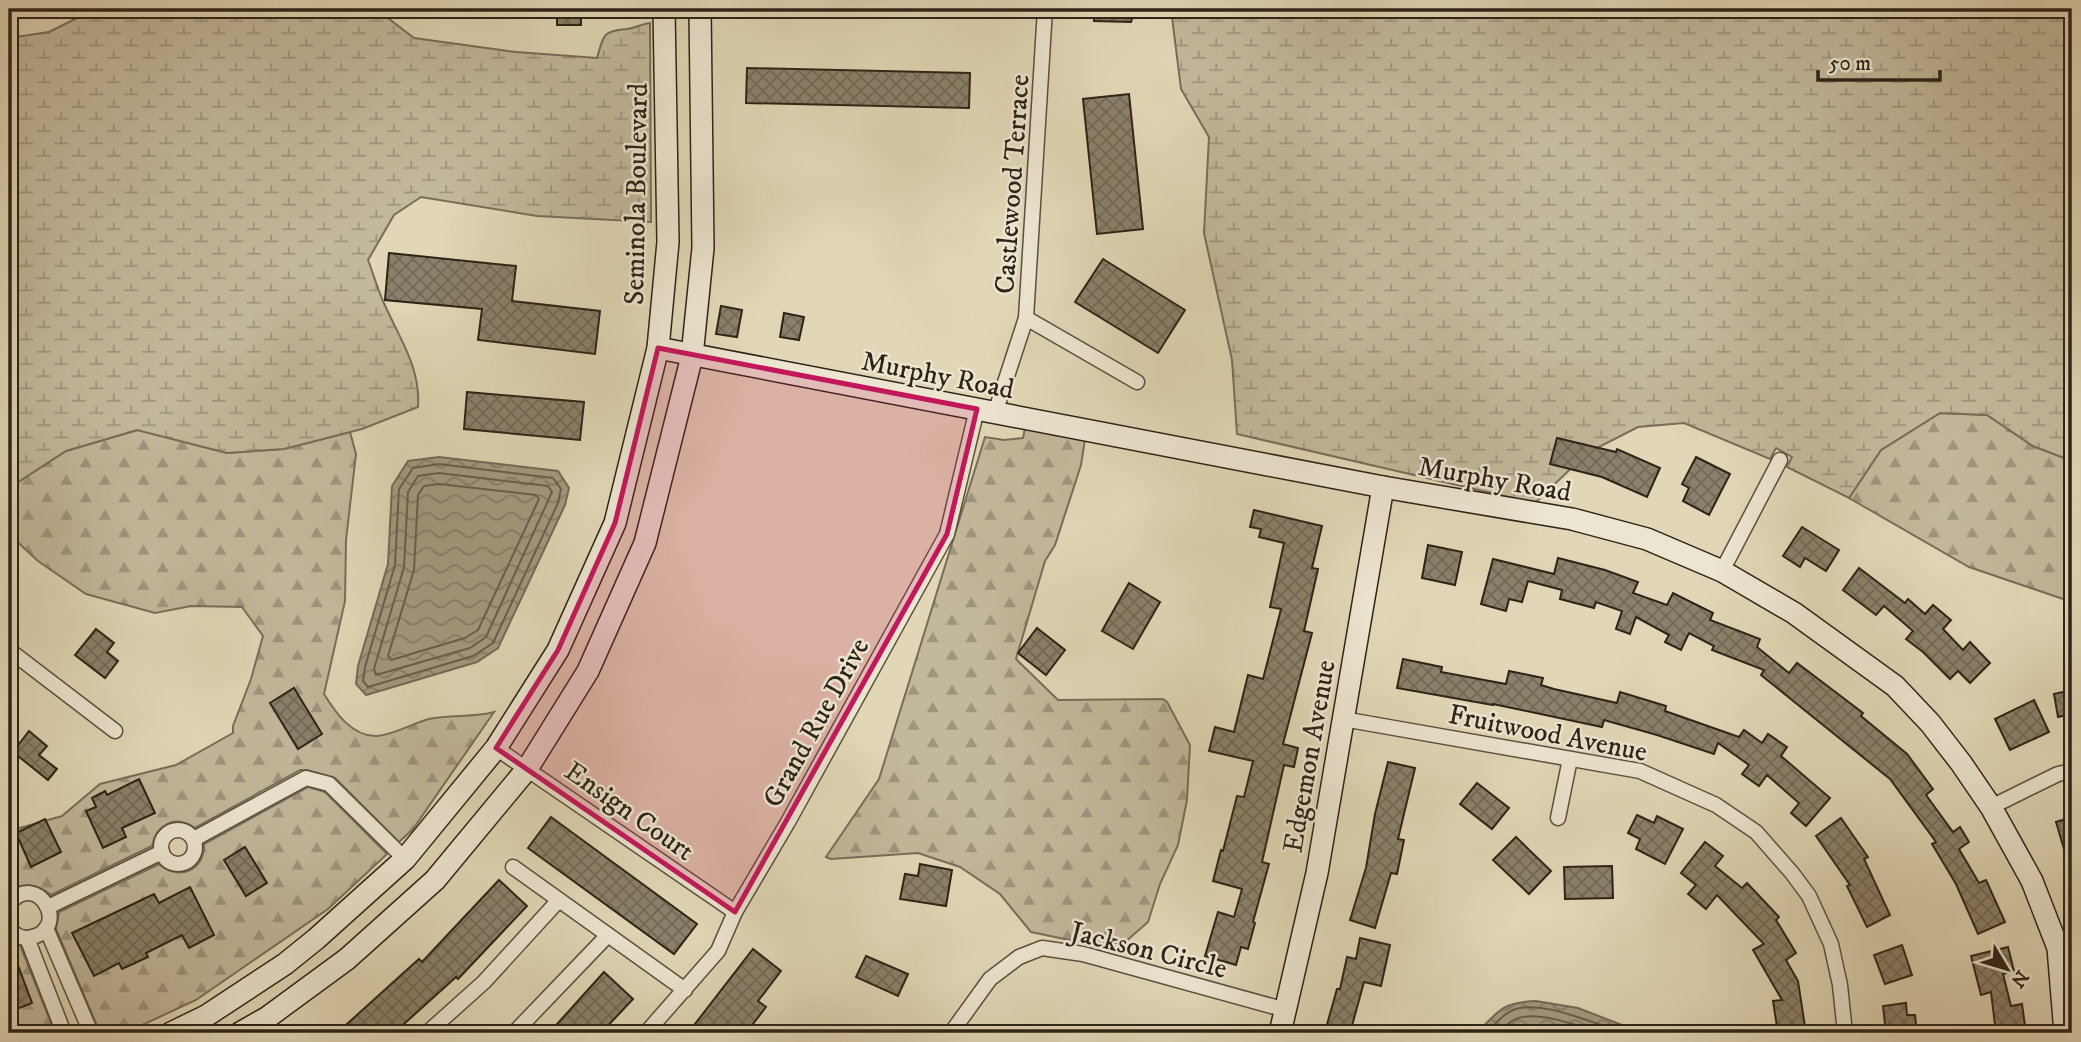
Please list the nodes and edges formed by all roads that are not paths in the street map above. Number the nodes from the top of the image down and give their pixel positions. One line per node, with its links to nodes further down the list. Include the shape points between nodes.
1 (664, 9): 5 (main road, Seminola Boulevard, via 668,242)
2 (700, 9): 6 (main road, via 702,248)
3 (1045, 9): 4 (street, Castlewood Terrace)
4 (1026, 318): 7 (street, Castlewood Terrace); 8 (street, Grand Rue Drive)
5 (658, 348): 6 (main road, Murphy Road); 15 (main road, Seminola Boulevard, via 615,523 558,650)
6 (692, 356): 8 (main road, Murphy Road); 17 (main road, via 645,543 588,671)
7 (1137, 382)
8 (986, 411): 10 (main road, Murphy Road); 28 (street, Grand Rue Drive, via 947,534)
9 (1780, 460): 11 (street)
10 (1383, 487): 11 (main road, Murphy Road, via 1572,519 1647,539); 13 (main road, Edgemon Avenue)
11 (1722, 571): 19 (main road, Murphy Road, via 1794,613 1895,686 1930,723)
12 (9, 650): 14 (street)
13 (1343, 719): 16 (street, Fruitwood Avenue); 34 (main road, Edgemon Avenue, via 1317,873)
14 (115, 731)
15 (496, 748): 17 (street, Ensign Court); 23 (main road, Seminola Boulevard)
16 (1570, 759): 20 (street); 44 (street, Fruitwood Avenue, via 1640,771 1716,805 1756,832 1809,895 1831,944)
17 (527, 769): 28 (street, Ensign Court); 38 (main road, via 435,880 347,959)
18 (2072, 771): 19 (street)
19 (1991, 807): 45 (main road, Murphy Road, via 2032,881 2058,948)
20 (1558, 818)
21 (194, 839): 22 (street, via 186,831 174,830 162,841); 22 (street, via 195,850 184,863 173,864); 23 (street, via 306,778 329,784)
22 (162, 852): 27 (street)
23 (405, 859): 37 (main road, Seminola Boulevard, via 285,964 206,1016)
24 (513, 867): 25 (street)
25 (559, 900): 31 (street); 39 (street, via 484,982)
26 (9, 904): 27 (street, via 18,896 32,894)
27 (48, 906): 30 (street)
28 (735, 912): 33 (street, Grand Rue Drive, via 718,951)
29 (9, 927): 32 (street)
30 (46, 928): 32 (street); 36 (street)
31 (608, 935): 33 (street); 40 (street)
32 (27, 938): 35 (street)
33 (685, 990): 41 (street, Grand Rue Drive)
34 (1286, 1010): 42 (street, Jackson Circle, via 1083,954 1042,948 1018,957 990,979); 43 (main road, Edgemon Avenue)
35 (64, 1033)
36 (91, 1033)
37 (171, 1033)
38 (240, 1033)
39 (427, 1033)
40 (514, 1033)
41 (646, 1033)
42 (951, 1033)
43 (1280, 1033)
44 (1845, 1033)
45 (2065, 1033)

